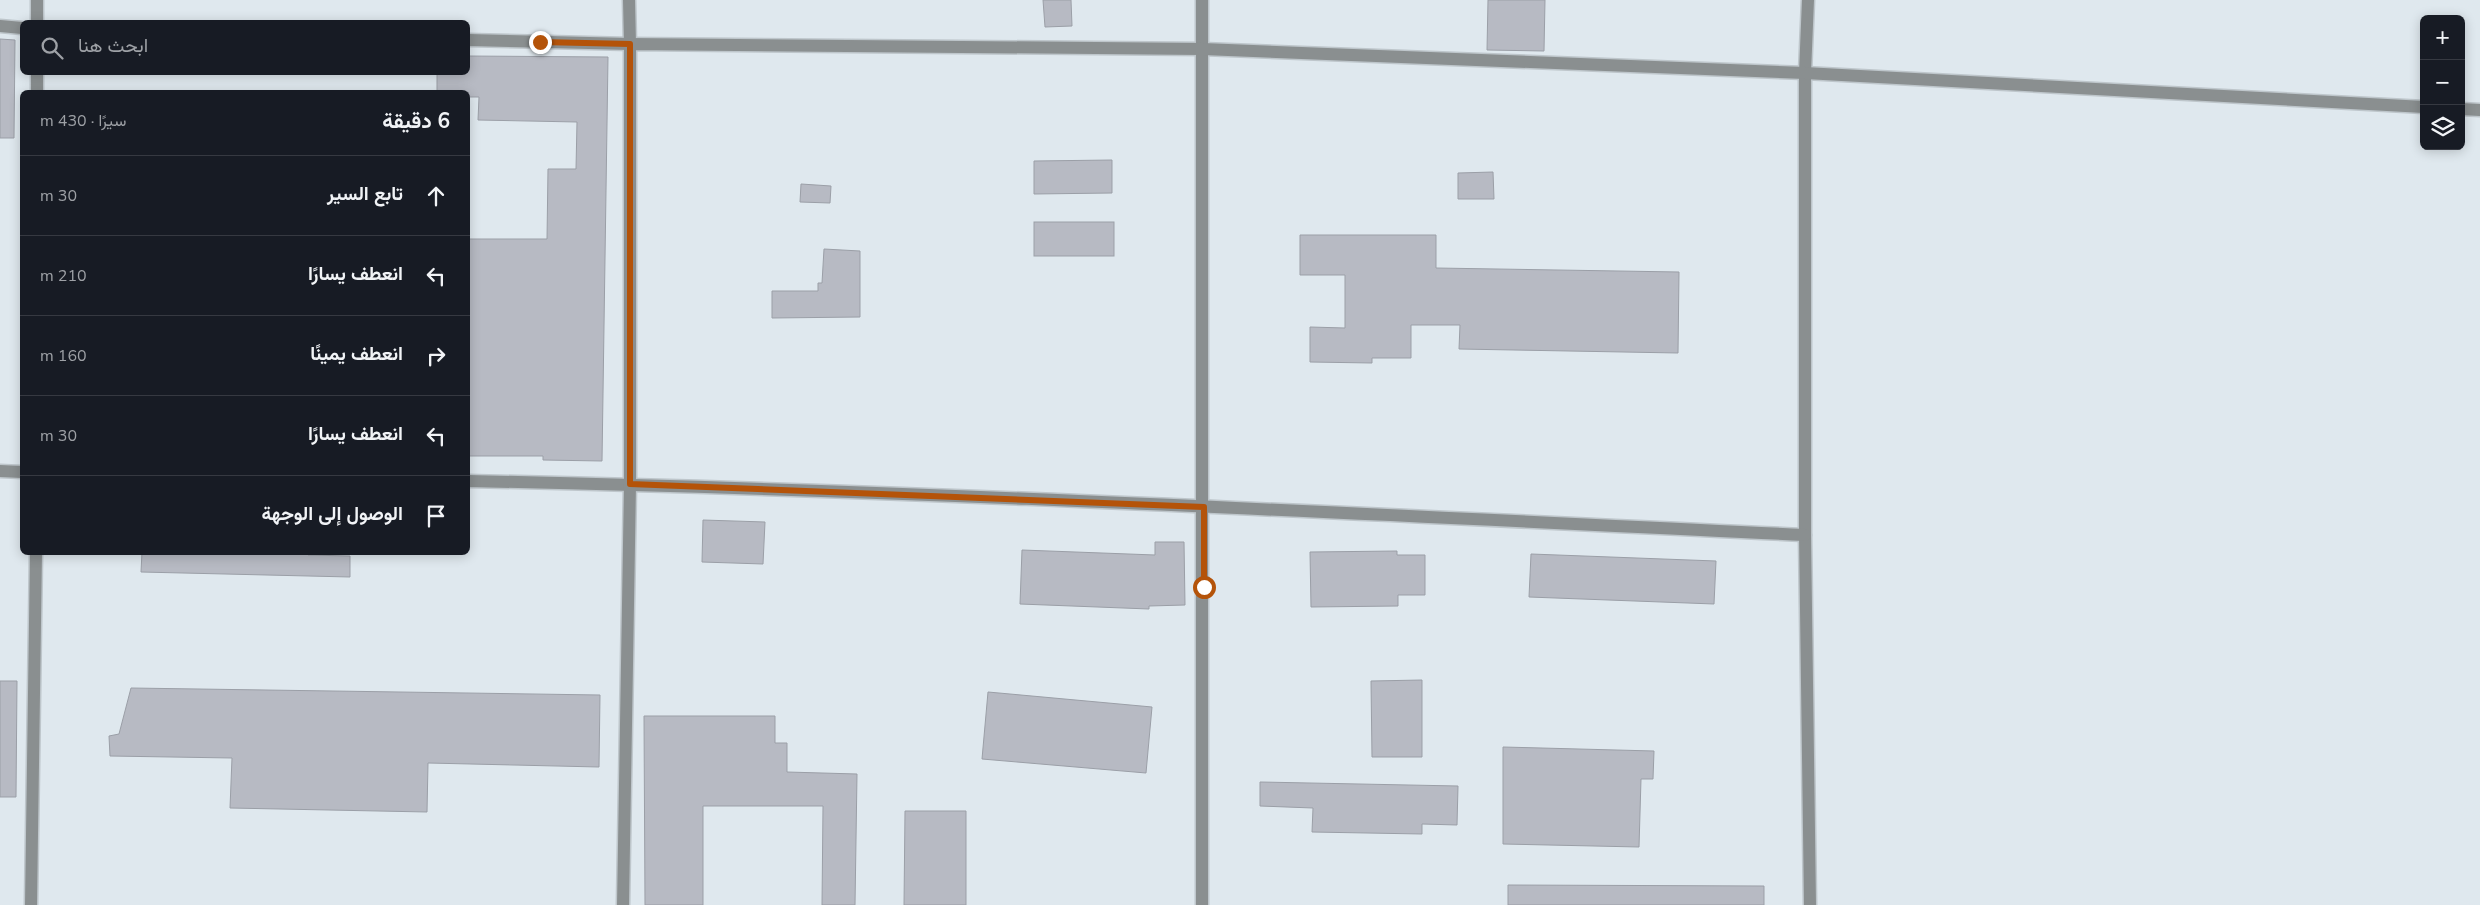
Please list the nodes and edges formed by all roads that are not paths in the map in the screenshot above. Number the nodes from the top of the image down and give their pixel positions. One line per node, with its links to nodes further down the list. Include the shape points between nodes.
1 (36, 0): 5 (street)
2 (629, 0): 9 (street)
3 (1202, 0): 10 (street)
4 (1808, 0): 11 (street)
5 (37, 20)
6 (0, 26): 7 (street)
7 (20, 28)
8 (470, 40): 9 (street)
9 (630, 44): 10 (street); 20 (street)
10 (1203, 49): 11 (street); 21 (street)
11 (1805, 74): 14 (street); 22 (street)
12 (37, 75): 13 (street)
13 (37, 90)
14 (2420, 107)
15 (2465, 109): 16 (street)
16 (2480, 110)
17 (0, 471): 18 (street)
18 (20, 472)
19 (470, 481): 20 (street)
20 (630, 484): 21 (street); 25 (street)
21 (1204, 507): 22 (street); 26 (street)
22 (1805, 535): 27 (street)
23 (36, 555): 24 (street)
24 (31, 905)
25 (623, 905)
26 (1202, 905)
27 (1810, 905)

